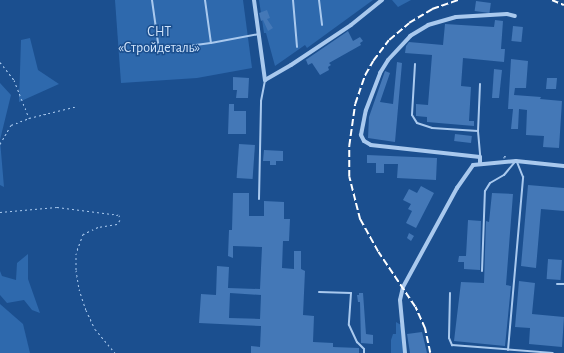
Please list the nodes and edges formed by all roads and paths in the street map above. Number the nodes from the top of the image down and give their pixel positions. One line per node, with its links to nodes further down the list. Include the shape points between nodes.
1 (152, 0): 10 (lane, via 159,50)
2 (205, 0): 10 (lane)
3 (254, 0): 9 (street)
4 (293, 0): 11 (lane)
5 (319, 0): 8 (lane)
6 (382, 0): 14 (street, via 351,24)
7 (515, 16): 21 (street, via 507,14 456,17 428,25 410,36 391,56 380,73 366,110 361,135 364,142 371,145)
8 (322, 25)
9 (259, 34): 10 (lane); 14 (street)
10 (211, 43)
11 (297, 47)
12 (0, 62): 17 (path, via 14,80)
13 (415, 64): 18 (lane, via 412,115 417,123 432,128)
14 (266, 80): 26 (lane, via 261,101)
15 (480, 84): 18 (lane)
16 (77, 106): 17 (path)
17 (29, 118): 19 (path, via 11,126)
18 (478, 131): 21 (lane)
19 (0, 144)
20 (511, 157): 23 (path, via 504,156)
21 (480, 158): 24 (street)
22 (516, 161): 23 (street); 25 (street); 28 (lane, via 504,174 490,183 485,191); 33 (lane, via 523,177)
23 (504, 162): 24 (street)
24 (480, 163): 36 (street, via 473,165 457,188 403,287 400,300)
25 (564, 166)
26 (259, 199)
27 (0, 212): 34 (path, via 57,207 119,215 120,220 117,224 98,227 83,234 76,253 79,289 86,310 95,329)
28 (482, 271)
29 (558, 284): 30 (lane)
30 (564, 284)
31 (319, 292): 35 (lane, via 351,292 349,325)
32 (450, 293): 33 (lane, via 449,338 452,345)
33 (508, 350): 37 (lane)
34 (115, 353)
35 (364, 353)
36 (405, 353)
37 (552, 353)

